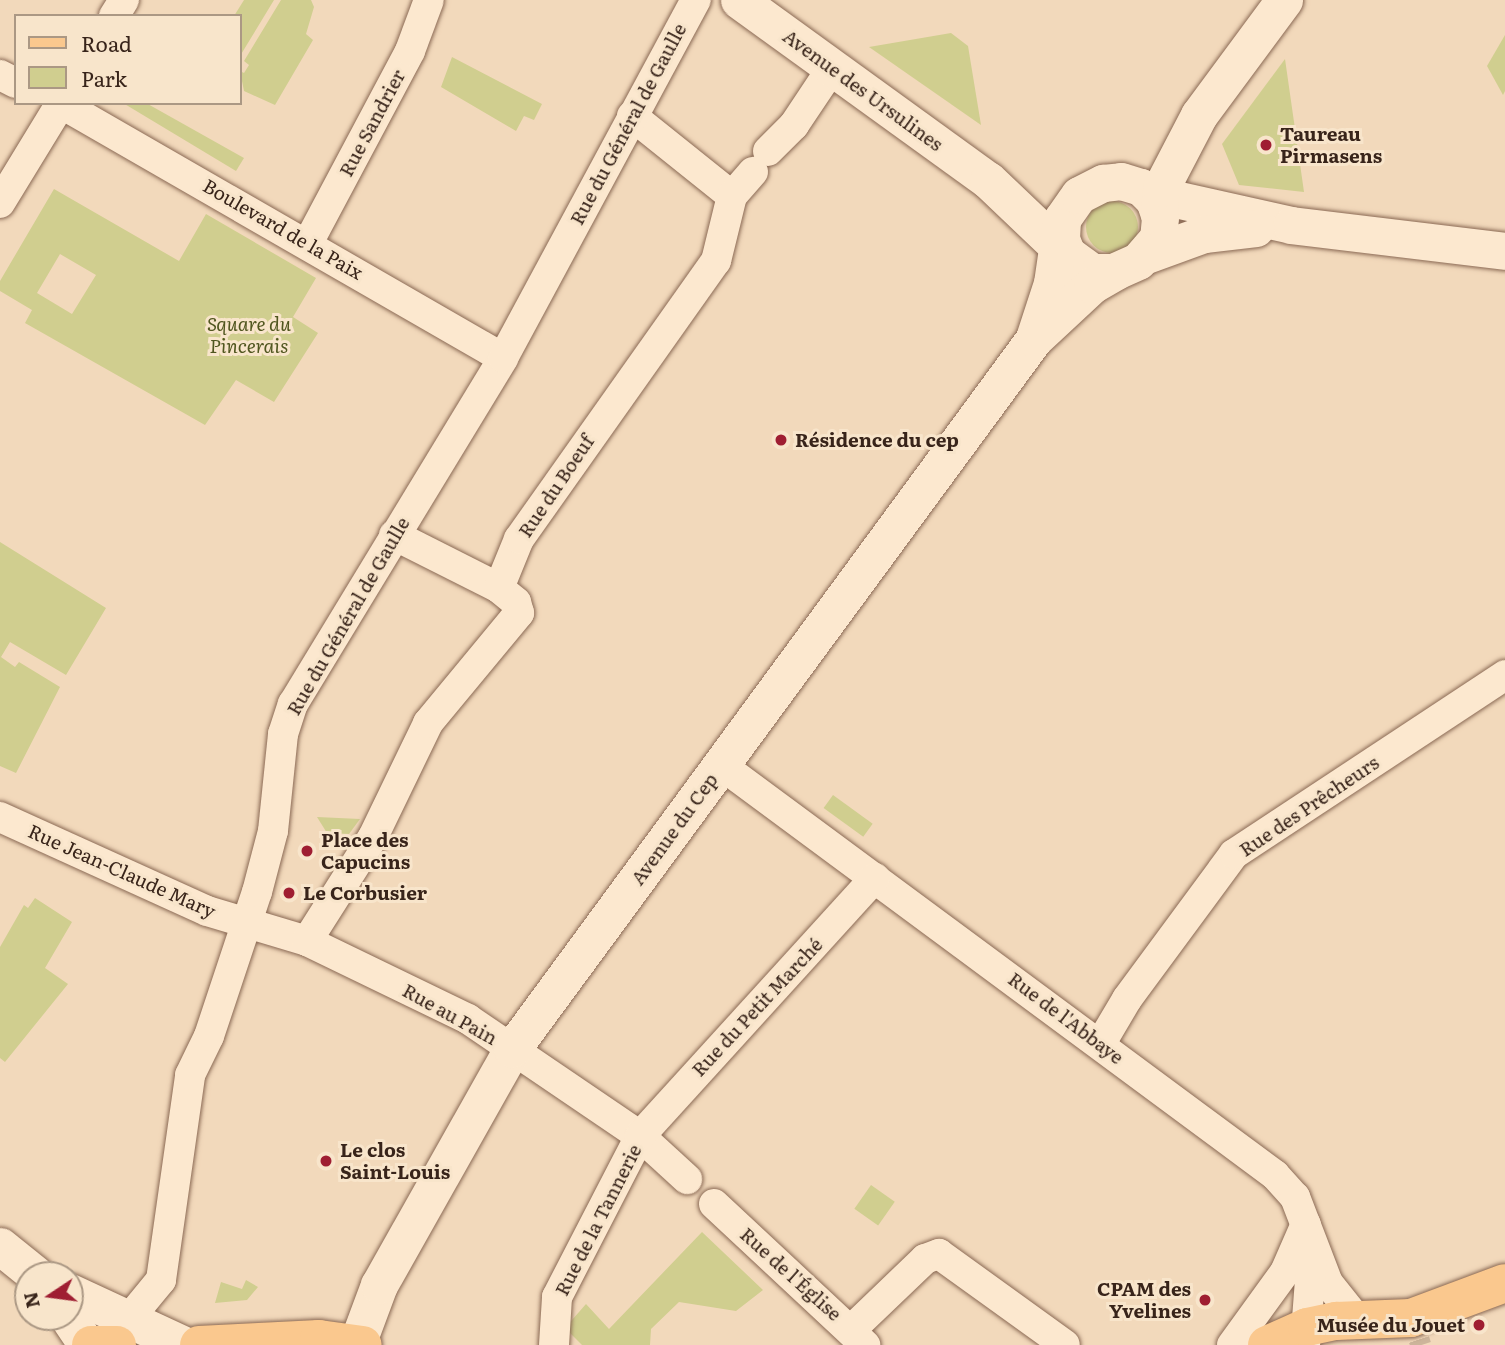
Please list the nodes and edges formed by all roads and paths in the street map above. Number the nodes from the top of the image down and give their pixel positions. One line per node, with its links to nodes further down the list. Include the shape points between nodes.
1 (429, 0): 17 (street, Rue Sandrier, via 410,51)
2 (696, 0): 8 (street, Rue du Général de Gaulle)
3 (738, 0): 5 (street, Avenue des Ursulines)
4 (1284, 0): 9 (street)
5 (832, 68): 10 (street, Avenue des Ursulines); 12 (street, Rue du Boeuf, via 794,125)
6 (60, 105): 14 (street)
7 (65, 105): 17 (street, Boulevard de la Paix)
8 (632, 116): 12 (street); 22 (street, Rue du Général de Gaulle)
9 (1194, 126): 11 (street, via 1129,172); 13 (street); 15 (street, via 1193,172 1206,194)
10 (988, 180): 11 (street, Avenue des Ursulines, via 1038,194); 18 (street, Avenue des Ursulines)
11 (1098, 186): 13 (street, via 1127,181); 18 (street, via 1069,205)
12 (732, 196): 24 (street, Rue du Boeuf, via 716,261 519,539)
13 (1156, 201): 15 (street); 20 (street, via 1158,239)
14 (0, 203)
15 (1225, 211): 16 (street)
16 (1291, 225): 19 (street); 20 (street, via 1204,234)
17 (309, 243): 22 (street, Boulevard de la Paix)
18 (1063, 244): 20 (street, via 1092,272); 21 (street, Avenue du Cep)
19 (1505, 251)
20 (1131, 263): 21 (street, Avenue du Cep, via 1092,285)
21 (1034, 339): 26 (street, Avenue du Cep)
22 (503, 358): 23 (street, Rue du Général de Gaulle)
23 (394, 535): 24 (street); 29 (street, Rue du Général de Gaulle, via 293,704 283,734 273,831)
24 (499, 589): 30 (street, via 516,602 519,613 428,723 373,837)
25 (1505, 675): 31 (street, Rue des Prêcheurs, via 1234,854 1127,999)
26 (721, 765): 28 (street, Rue de l'Abbaye); 32 (street, Avenue du Cep)
27 (0, 817): 29 (street, Rue Jean-Claude Mary, via 207,911)
28 (875, 878): 31 (street, Rue de l'Abbaye); 33 (street, Rue du Petit Marché)
29 (244, 922): 30 (street, Rue au Pain); 43 (street, Rue du Général de Gaulle, via 209,1036 190,1075 161,1280)
30 (307, 941): 32 (street, Rue au Pain, via 468,1019)
31 (1101, 1043): 36 (street, Rue de l'Abbaye, via 1275,1175 1295,1197)
32 (512, 1049): 33 (street, Rue au Pain); 49 (street, Avenue du Cep, via 379,1285)
33 (640, 1136): 34 (street); 50 (street, Rue de la Tannerie, via 557,1297)
34 (687, 1179)
35 (714, 1204): 44 (street, Rue de l'Église)
36 (1306, 1224): 40 (street); 42 (street, Rue de l'Abbaye); 45 (street, via 1313,1275)
37 (0, 1246): 38 (street)
38 (19, 1261)
39 (1505, 1283): 42 (main road, via 1402,1320)
40 (1275, 1286): 45 (street, via 1277,1311); 52 (street)
41 (84, 1303): 43 (street)
42 (1349, 1331): 45 (main road)
43 (122, 1332): 46 (main road); 47 (street)
44 (859, 1337): 51 (street, via 925,1259 939,1254)
45 (1292, 1339)
46 (89, 1345)
47 (184, 1345)
48 (199, 1345): 49 (main road, via 319,1339)
49 (360, 1345)
50 (554, 1345)
51 (1065, 1345)
52 (1232, 1345)

